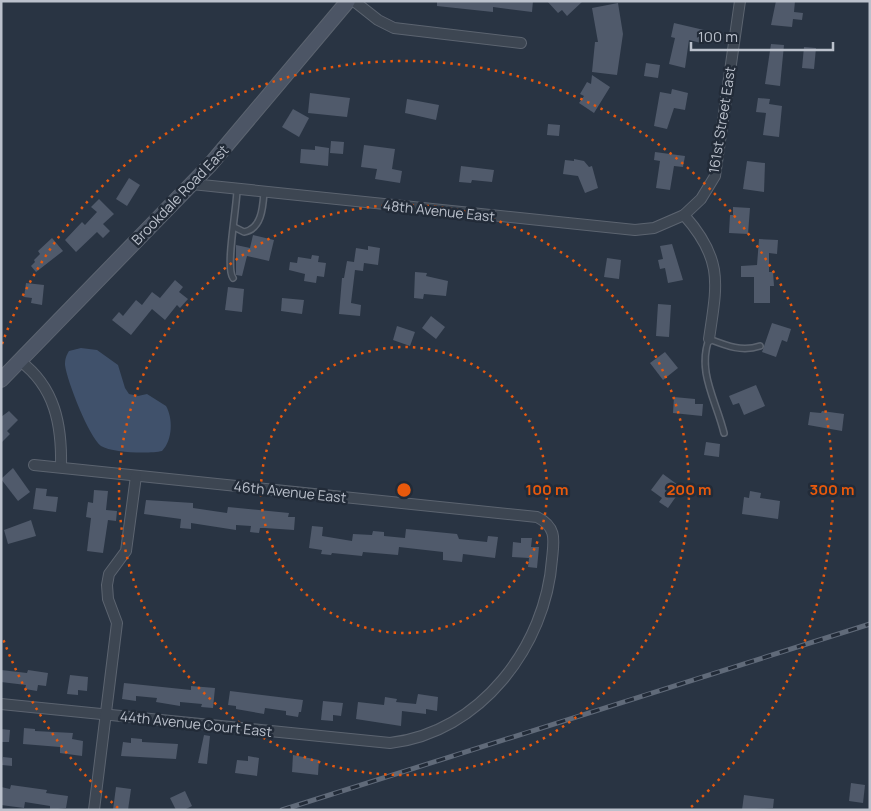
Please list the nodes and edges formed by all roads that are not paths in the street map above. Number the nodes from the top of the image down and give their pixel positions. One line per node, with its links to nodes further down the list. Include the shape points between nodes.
1 (348, 1): 5 (main road, Brookdale Road East)
2 (354, 1): 4 (street, via 394,28)
3 (740, 1): 8 (street, 161st Street East, via 715,176 702,199)
4 (521, 43)
5 (192, 184): 6 (street, 48th Avenue East); 13 (main road, Brookdale Road East)
6 (237, 189): 7 (street, 48th Avenue East); 9 (lane)
7 (264, 192): 8 (street, 48th Avenue East, via 635,230 654,228); 9 (lane, via 260,217 254,227 244,232)
8 (684, 215): 11 (street, via 706,244 716,273 716,297)
9 (234, 227): 10 (lane, via 229,259 229,272)
10 (233, 278)
11 (709, 339): 12 (lane, via 748,350); 15 (lane, via 704,353 705,372)
12 (760, 346)
13 (20, 361): 14 (main road, Brookdale Road East); 17 (street, via 37,376 50,395 59,422)
14 (1, 380)
15 (724, 433)
16 (34, 465): 17 (street, 46th Avenue East)
17 (61, 467): 18 (street, 46th Avenue East)
18 (136, 476): 19 (street, 46th Avenue East, via 537,517); 21 (street, via 126,551 109,574 107,585 108,600 117,623)
19 (545, 522): 21 (street, 44th Avenue Court East, via 552,527 554,534 547,595 534,633 517,662 490,693 456,719 419,737 390,743)
20 (1, 704): 21 (street, 44th Avenue Court East)
21 (105, 714): 22 (street)
22 (94, 810)

